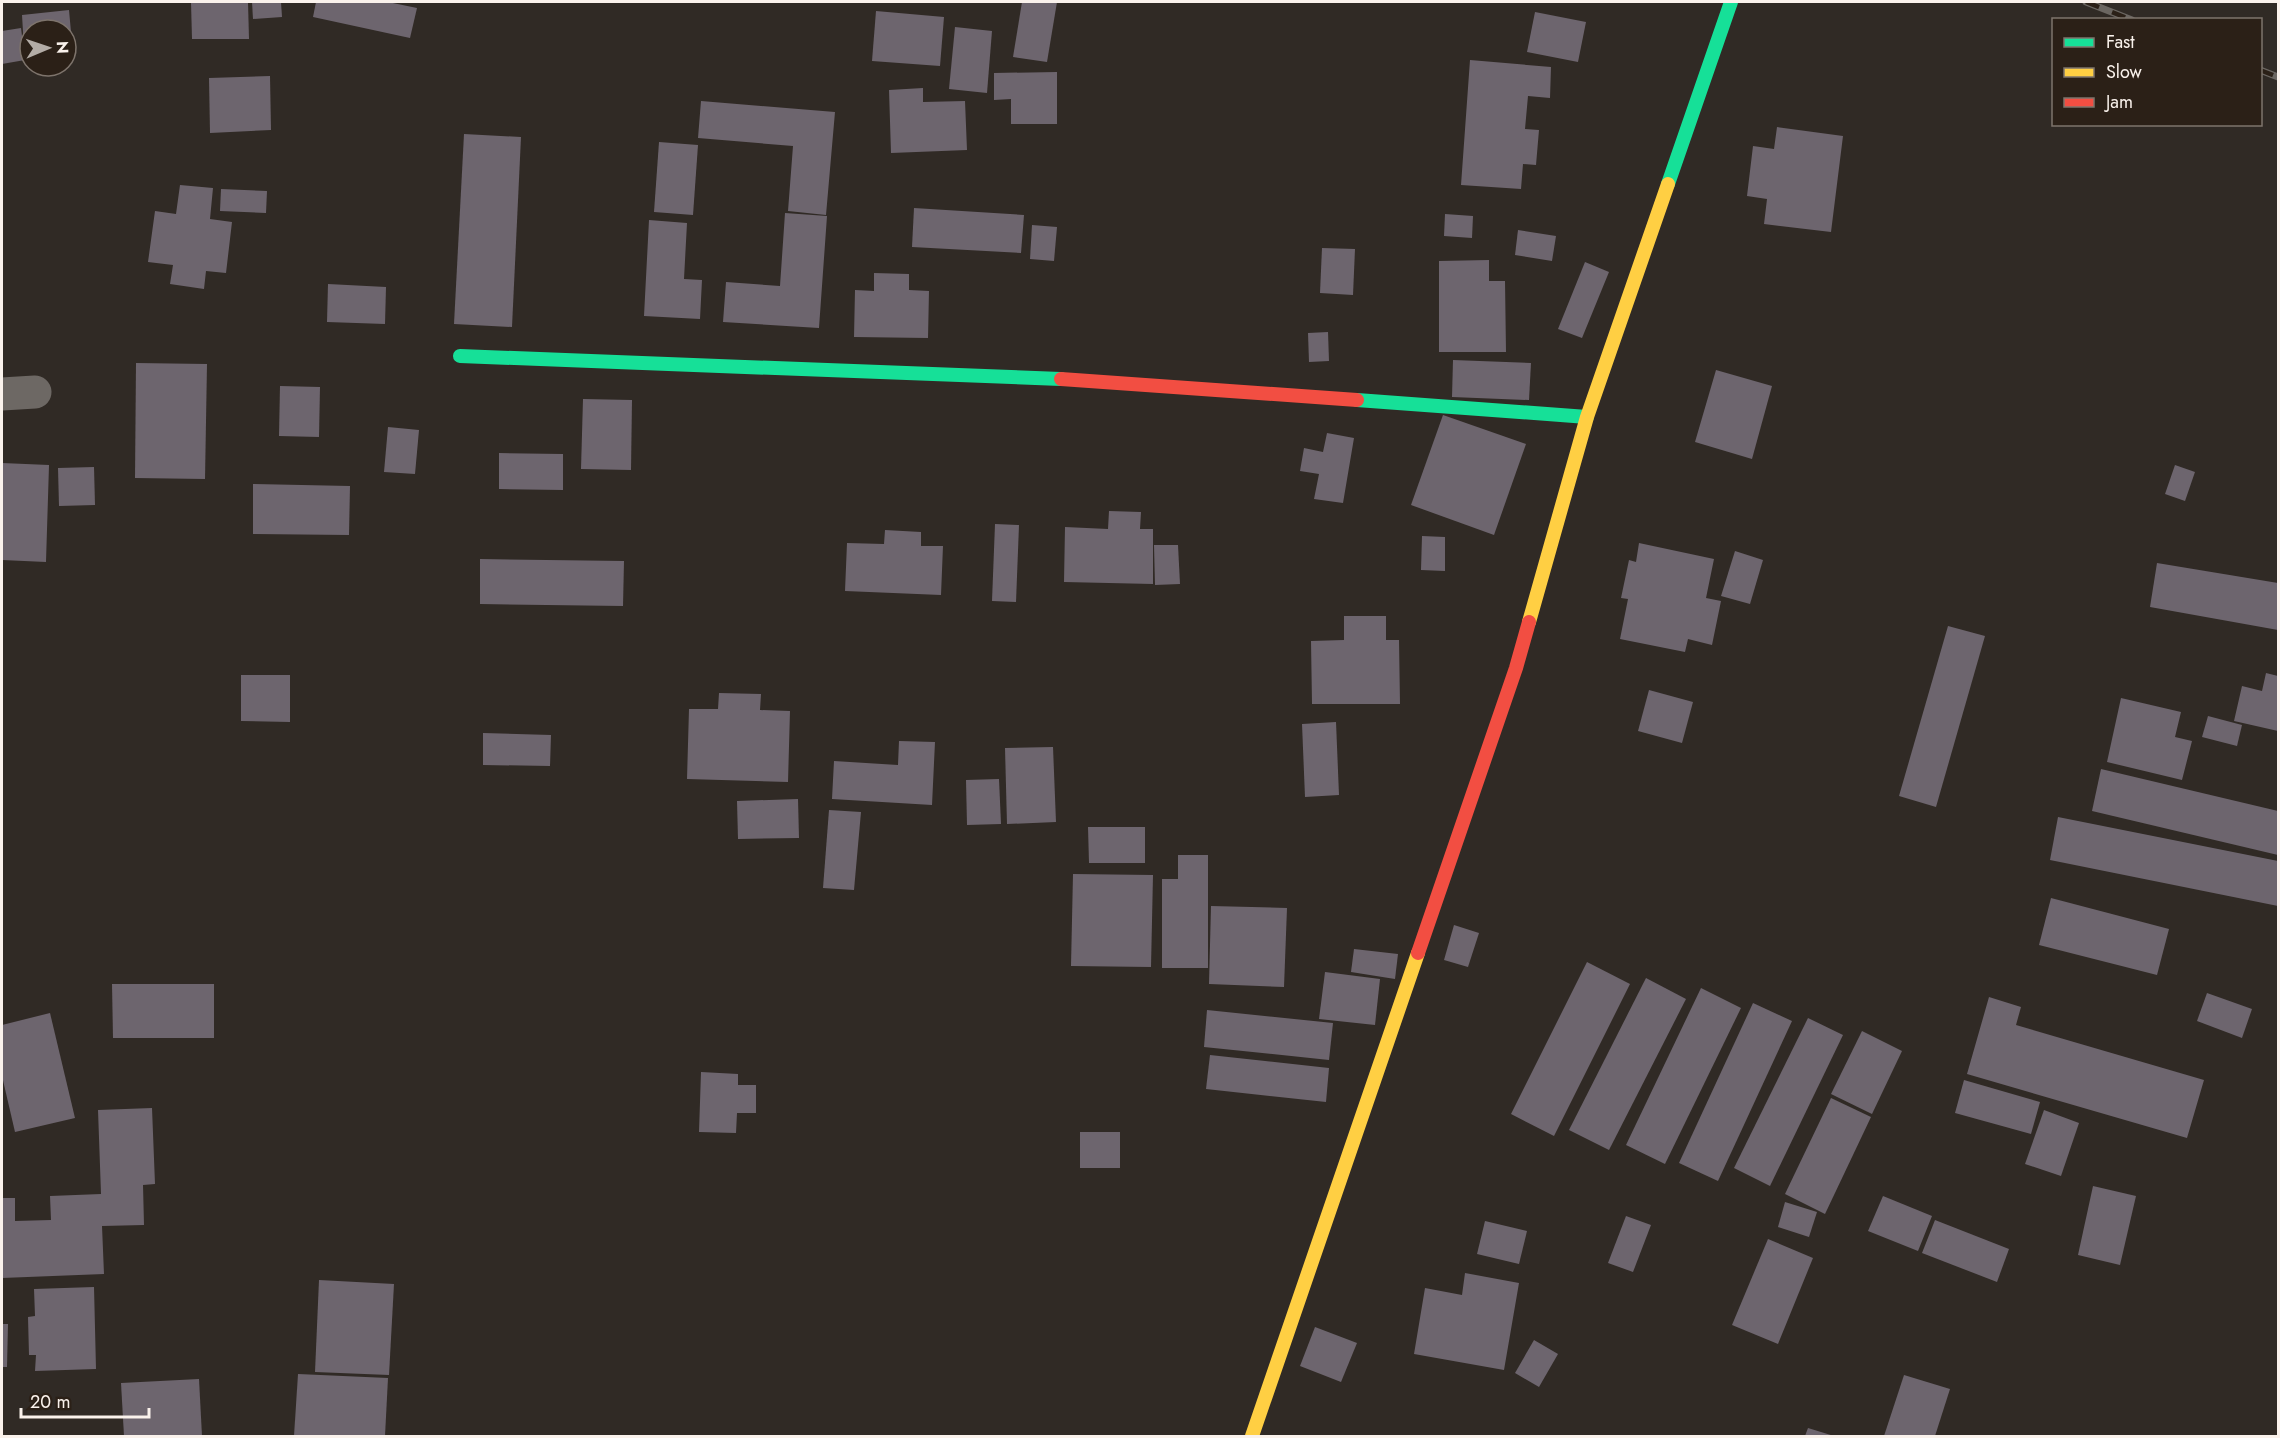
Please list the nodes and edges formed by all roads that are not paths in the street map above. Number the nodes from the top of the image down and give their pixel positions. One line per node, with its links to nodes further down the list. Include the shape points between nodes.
1 (1731, 2): 5 (street)
2 (460, 356): 5 (street, via 1045,378)
3 (35, 392): 4 (street)
4 (2, 394)
5 (1587, 417): 6 (street, via 1516,668)
6 (1252, 1437)

